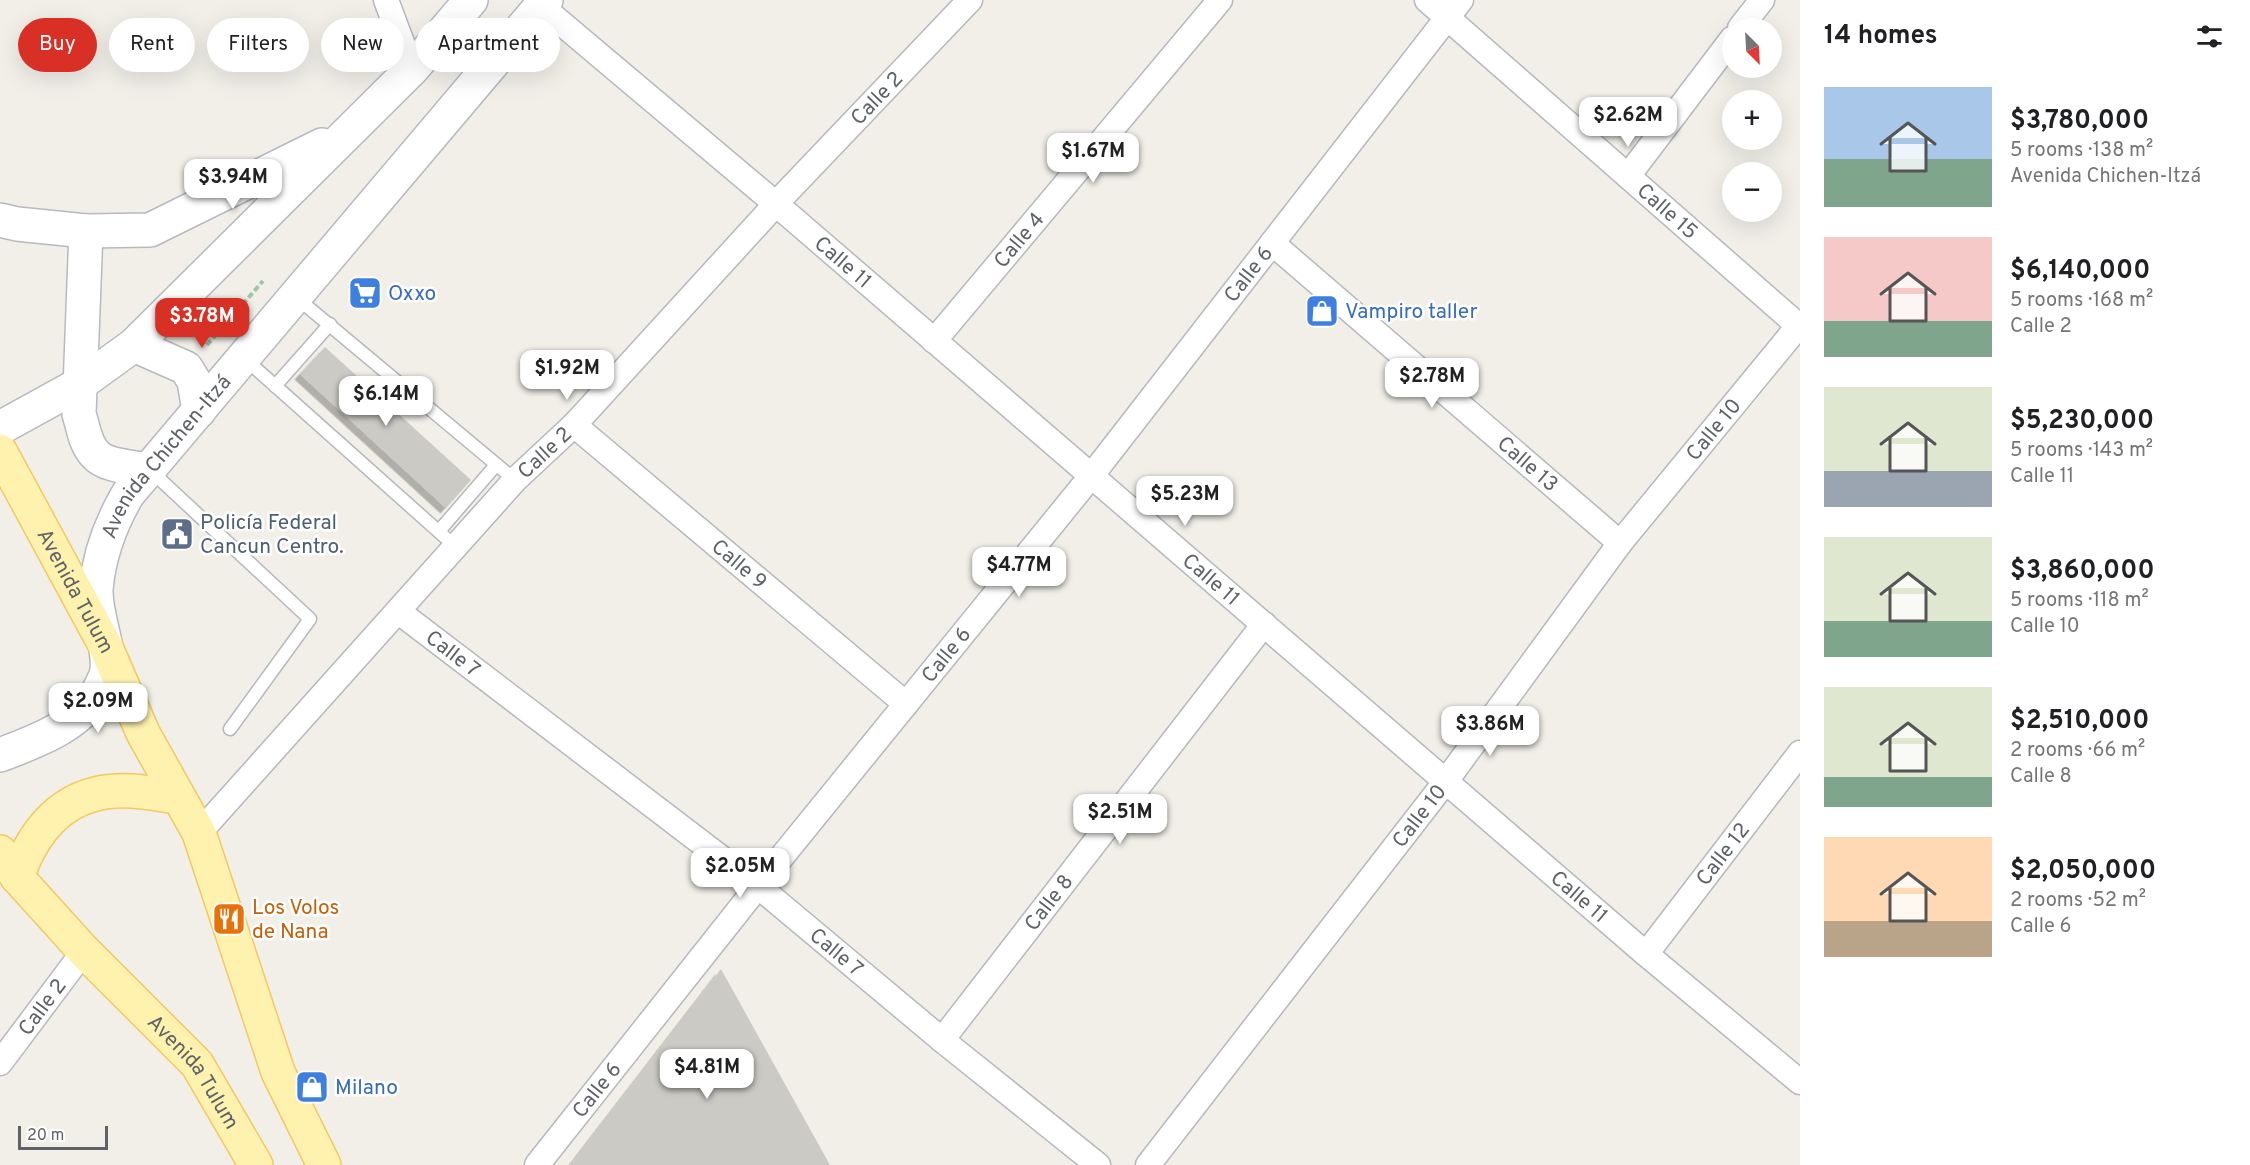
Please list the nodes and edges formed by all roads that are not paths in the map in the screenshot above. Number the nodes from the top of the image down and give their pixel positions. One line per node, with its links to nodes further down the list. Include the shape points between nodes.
1 (386, 0): 11 (street)
2 (471, 0): 11 (main road)
3 (970, 0): 14 (street, Calle 2)
4 (1220, 0): 21 (street, Calle 4)
5 (1427, 0): 8 (street, Calle 15)
6 (1762, 0): 9 (street)
7 (544, 3): 14 (street, Calle 11); 18 (main road, Avenida Chichen-Itzá)
8 (1454, 9): 13 (street, Calle 15); 17 (street, Calle 6)
9 (1748, 18)
10 (1722, 52): 13 (street)
11 (412, 69): 12 (main road)
12 (345, 134): 16 (main road, via 150,230); 22 (main road)
13 (1628, 176): 20 (street, Calle 15)
14 (776, 204): 21 (street, Calle 11); 27 (street, Calle 2)
15 (0, 220): 16 (main road)
16 (86, 231): 24 (main road)
17 (1272, 243): 32 (street, Calle 6); 35 (street, Calle 13)
18 (296, 296): 19 (lane); 23 (main road, Avenida Chichen-Itzá)
19 (330, 324): 25 (lane); 30 (lane)
20 (1800, 326): 35 (street, Calle 10)
21 (934, 341): 32 (street, Calle 11)
22 (134, 345): 24 (main road); 26 (main road, via 186,368 194,381)
23 (244, 358): 25 (lane); 26 (main road, Avenida Chichen-Itzá)
24 (80, 384): 28 (main road); 31 (main road, via 79,414 95,455 107,462)
25 (275, 386): 34 (lane)
26 (199, 411): 31 (main road, Avenida Chichen-Itzá)
27 (574, 425): 33 (street, Calle 2); 39 (street, Calle 9)
28 (0, 428)
29 (0, 451): 38 (main road, Avenida Tulum)
30 (496, 465): 33 (lane); 34 (lane)
31 (150, 470): 38 (main road, Avenida Chichen-Itzá, via 128,494 114,518 102,556 96,591); 40 (lane, via 310,618)
32 (1092, 475): 37 (street, Calle 11); 39 (street, Calle 6)
33 (515, 480): 34 (street, Calle 2)
34 (447, 539): 36 (street, Calle 2)
35 (1620, 543): 43 (street, Calle 10)
36 (399, 612): 45 (street, Calle 2); 47 (street, Calle 7)
37 (1264, 624): 43 (street, Calle 11); 50 (street, Calle 8)
38 (105, 645): 42 (main road, Avenida Chichen-Itzá, via 107,672 95,699 81,715 56,731); 44 (main road, Avenida Tulum, via 143,733)
39 (906, 704): 47 (street, Calle 6)
40 (230, 729)
41 (1800, 753): 49 (street, Calle 12)
42 (0, 754)
43 (1446, 781): 49 (street, Calle 11); 57 (street, Calle 10)
44 (178, 797): 45 (main road, Avenida Tulum); 46 (main road, via 105,791 80,798 60,810)
45 (199, 833): 54 (main road, Avenida Tulum, via 278,1072)
46 (6, 873): 48 (main road, Avenida Tulum)
47 (758, 886): 50 (street, Calle 7); 55 (street, Calle 6)
48 (84, 951): 51 (street, Calle 2); 53 (main road, Avenida Tulum, via 196,1064)
49 (1646, 954): 52 (street, Calle 11)
50 (942, 1040): 56 (street, Calle 7)
51 (0, 1063)
52 (1800, 1082)
53 (256, 1165)
54 (324, 1165)
55 (537, 1165)
56 (1098, 1165)
57 (1148, 1165)

